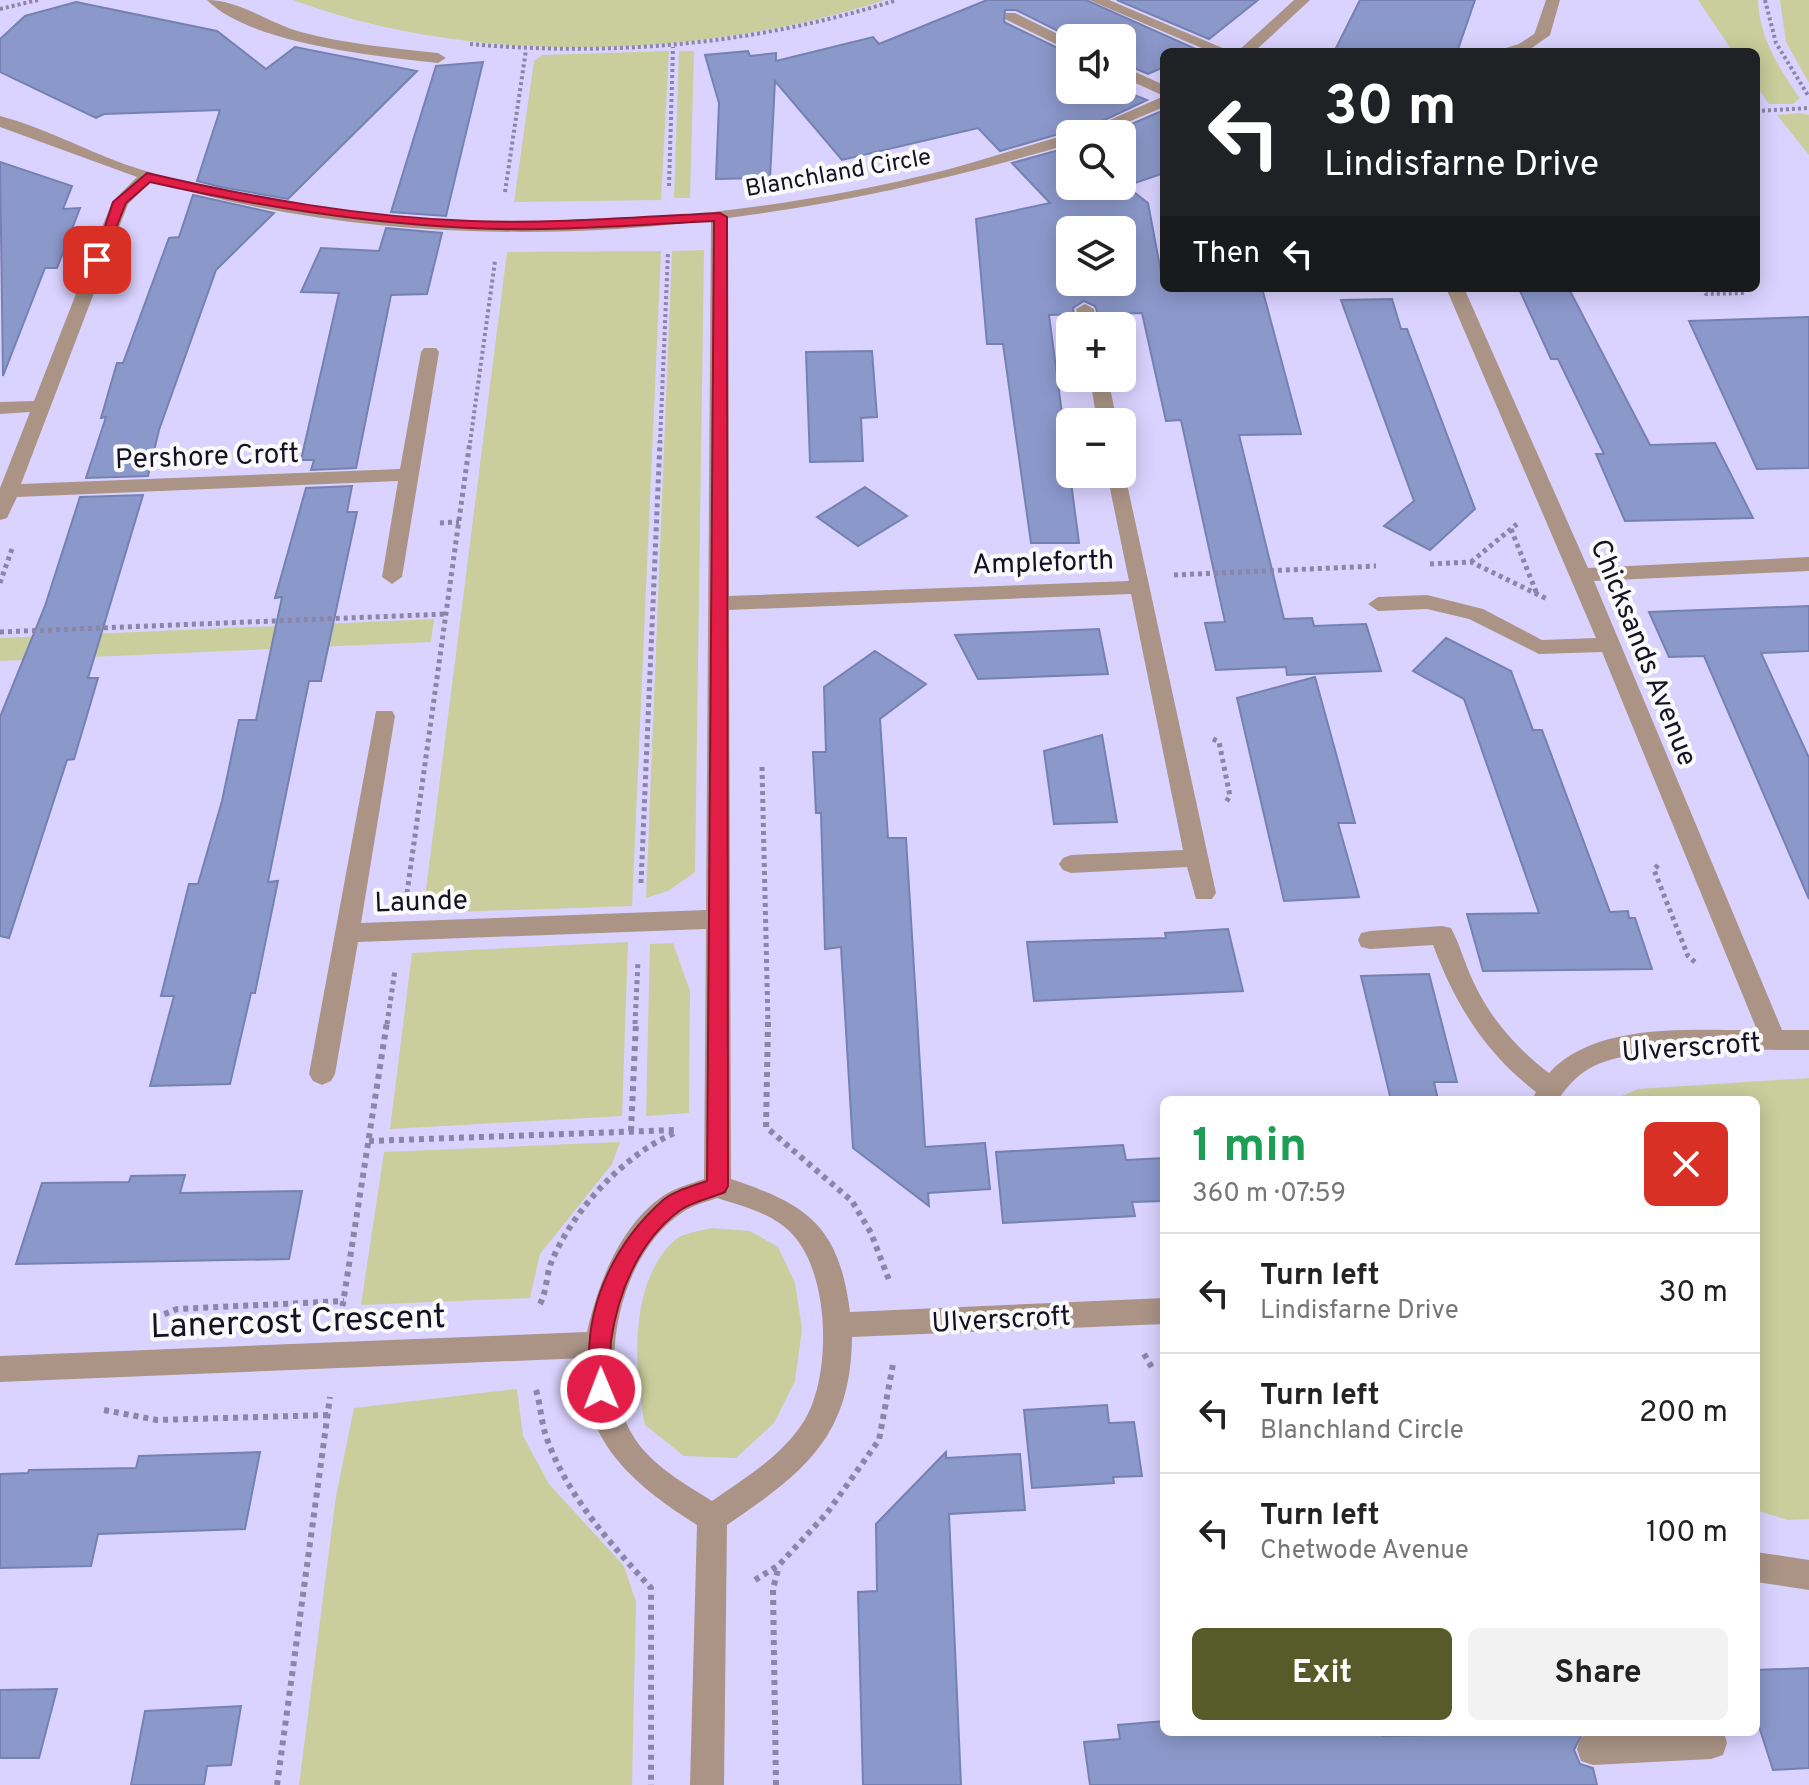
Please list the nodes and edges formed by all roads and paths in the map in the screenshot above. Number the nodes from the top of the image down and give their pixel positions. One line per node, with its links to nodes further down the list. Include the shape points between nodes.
1 (38, 0): 8 (path)
2 (214, 0): 17 (street, via 308,38)
3 (897, 0): 12 (path, via 823,23)
4 (1096, 0): 13 (street)
5 (1303, 0): 14 (street)
6 (1553, 0): 15 (street, via 1542,35)
7 (1765, 0): 20 (path, via 1776,43)
8 (0, 9)
9 (1010, 16): 10 (street)
10 (1056, 39)
11 (458, 42): 16 (path)
12 (673, 47): 16 (path); 28 (path)
13 (1214, 48)
14 (1257, 48)
15 (1519, 48)
16 (526, 50): 30 (path)
17 (438, 58)
18 (1136, 78): 19 (street)
19 (1160, 89)
20 (1809, 97)
21 (1160, 103): 24 (street)
22 (1809, 108): 23 (path)
23 (1760, 111)
24 (1119, 120)
25 (0, 121): 27 (street, Blanchland Circle, via 79,156)
26 (1056, 143): 29 (street, Blanchland Circle, via 862,196)
27 (147, 177): 30 (street, Blanchland Circle, via 254,202); 36 (street, via 120,202)
28 (669, 188)
29 (720, 217): 30 (street, Blanchland Circle); 49 (street)
30 (500, 225): 51 (path)
31 (668, 244): 62 (path)
32 (1457, 292): 41 (street, Chicksands Avenue)
33 (1705, 292): 34 (path)
34 (1744, 292)
35 (430, 352): 38 (street)
36 (41, 406): 37 (street); 40 (street)
37 (0, 408)
38 (408, 475): 40 (street, Pershore Croft); 46 (street)
39 (1120, 488): 47 (street)
40 (9, 491): 42 (street)
41 (1547, 497): 43 (path); 45 (street, Chicksands Avenue)
42 (0, 514)
43 (1511, 529): 48 (path); 48 (path, via 1471,562)
44 (1809, 564): 45 (street)
45 (1581, 575): 52 (street, Chicksands Avenue)
46 (392, 577)
47 (1139, 587): 49 (street, Ampleforth); 57 (street, Ampleforth)
48 (1537, 594): 52 (path)
49 (721, 603): 61 (street)
50 (1378, 604): 54 (street, via 1427,602 1476,614 1539,647)
51 (447, 614): 53 (path); 63 (path)
52 (1599, 622): 54 (street, Chicksands Avenue)
53 (0, 632)
54 (1609, 645): 68 (street, Chicksands Avenue)
55 (384, 716): 64 (street, Launde)
56 (762, 764): 71 (path)
57 (1196, 858): 59 (street); 60 (street, Ampleforth)
58 (1661, 862): 66 (path, via 1654,870 1688,956)
59 (1071, 864)
60 (1204, 893)
61 (717, 919): 62 (street, Launde); 74 (street)
62 (640, 922): 63 (street, Launde); 72 (path)
63 (401, 931): 64 (street, Launde); 73 (path)
64 (347, 933): 69 (street)
65 (1370, 940): 70 (street, via 1442,935 1459,986 1487,1030)
66 (1698, 965)
67 (1809, 1040): 68 (street, Ulverscroft)
68 (1774, 1041): 70 (street, Ulverscroft, via 1628,1046 1586,1058)
69 (322, 1074)
70 (1547, 1094)
71 (766, 1127)
72 (631, 1131): 73 (path); 75 (path, via 689,1129 665,1134 575,1218 551,1263)
73 (369, 1141): 77 (path)
74 (717, 1186): 78 (street, via 769,1206 804,1227 836,1294); 79 (street, via 672,1204 639,1240 612,1283)
75 (542, 1303)
76 (1160, 1311): 78 (street, Ulverscroft)
77 (341, 1319)
78 (839, 1325): 86 (street, via 823,1409 802,1449)
79 (600, 1344): 81 (street, Lanercost Crescent); 86 (street, via 601,1389 627,1452 665,1487)
80 (894, 1359): 87 (path, via 879,1440 827,1513)
81 (0, 1369)
82 (331, 1391): 85 (path)
83 (537, 1391): 94 (path, via 545,1436 562,1475 601,1534 651,1588)
84 (97, 1409): 85 (path, via 157,1420)
85 (328, 1415): 93 (path)
86 (712, 1518): 95 (street)
87 (779, 1565): 90 (path); 96 (path, via 773,1589)
88 (1760, 1568): 89 (street)
89 (1809, 1575)
90 (750, 1582)
91 (1709, 1736): 92 (street, via 1711,1743)
92 (1593, 1749)
93 (277, 1785)
94 (651, 1785)
95 (707, 1785)
96 (776, 1785)

